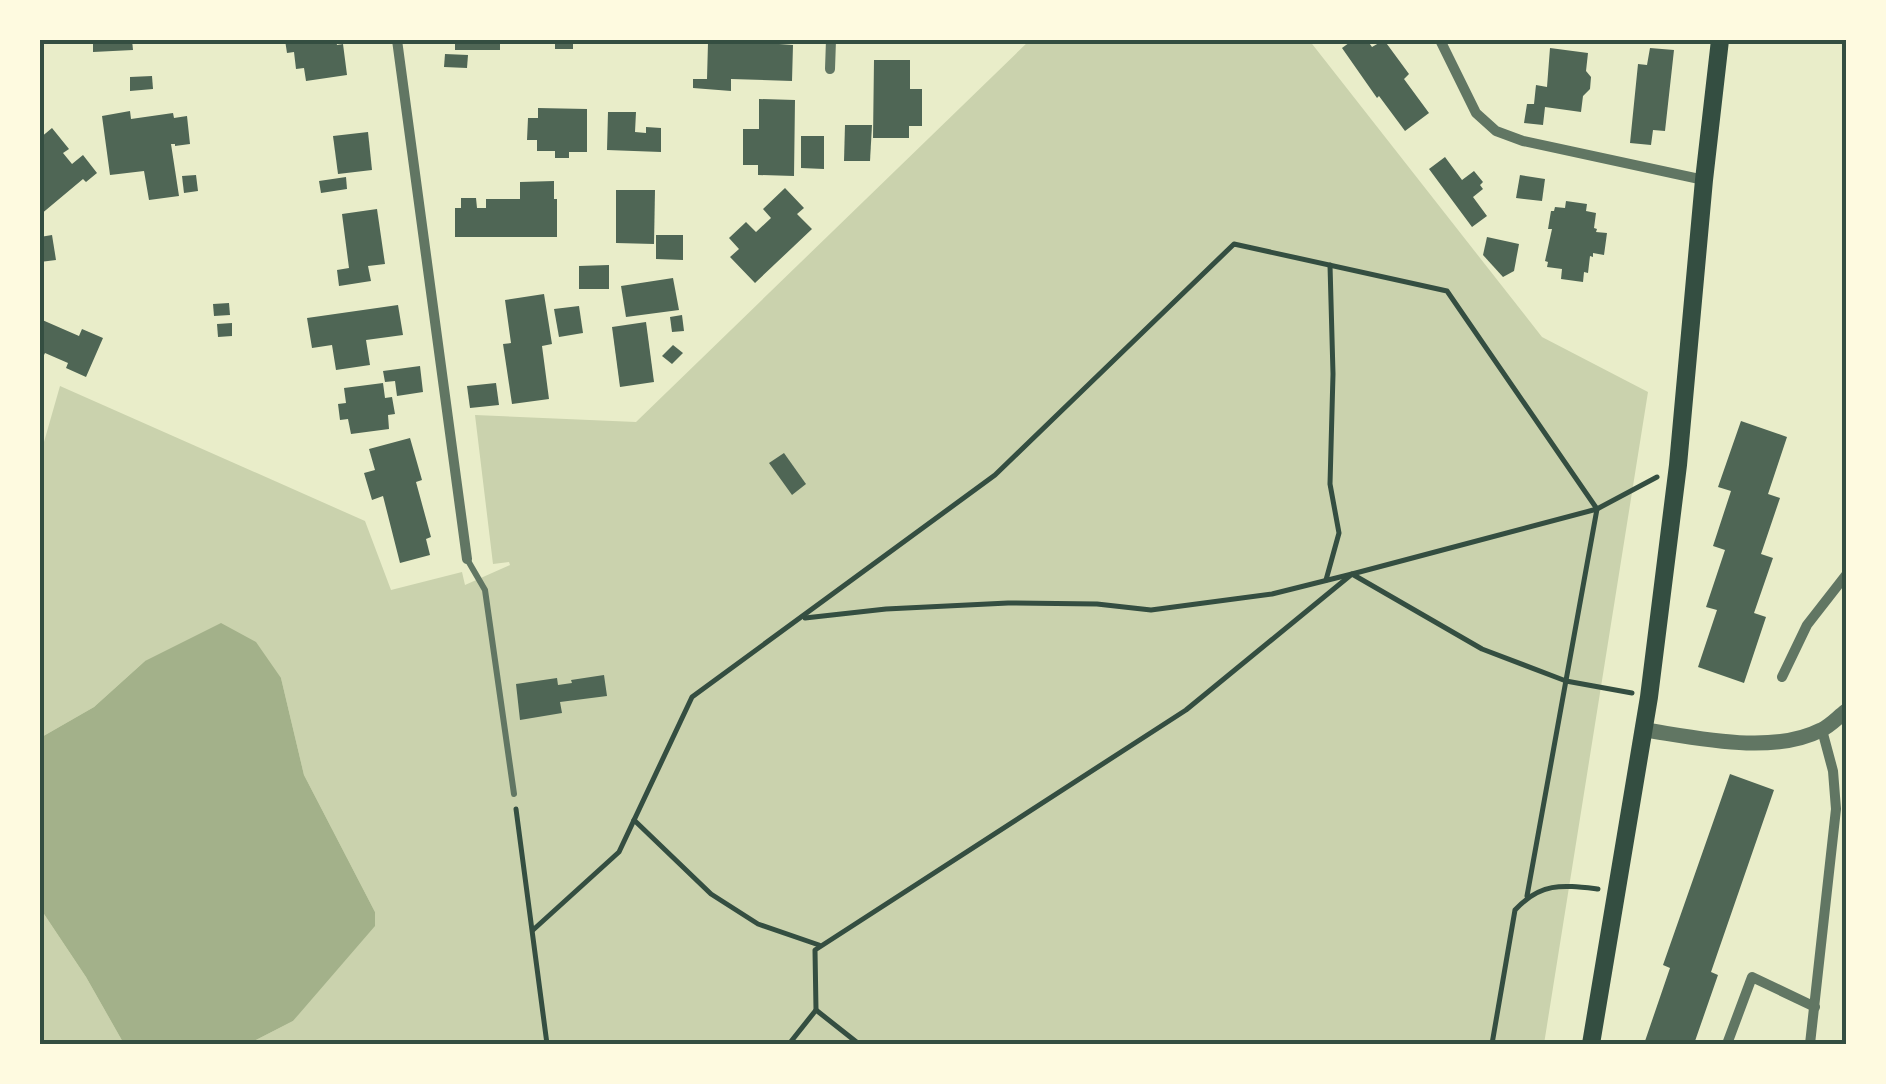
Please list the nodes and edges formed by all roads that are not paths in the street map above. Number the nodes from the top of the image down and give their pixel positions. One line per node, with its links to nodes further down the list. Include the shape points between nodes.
1 (397, 40): 7 (street)
2 (831, 40): 5 (street)
3 (1440, 40): 6 (street, via 1476,113 1496,131)
4 (1720, 40): 6 (main road)
5 (830, 69)
6 (1704, 180): 11 (main road)
7 (467, 559): 13 (lane, via 485,590)
8 (1846, 575): 9 (street, via 1807,626)
9 (1782, 677)
10 (1846, 711): 12 (street)
11 (1645, 730): 12 (street, via 1742,743 1785,742); 15 (main road)
12 (1822, 730): 14 (street, via 1836,809)
13 (514, 794)
14 (1815, 1008): 16 (street, via 1752,977); 17 (street)
15 (1591, 1044)
16 (1728, 1044)
17 (1810, 1044)

